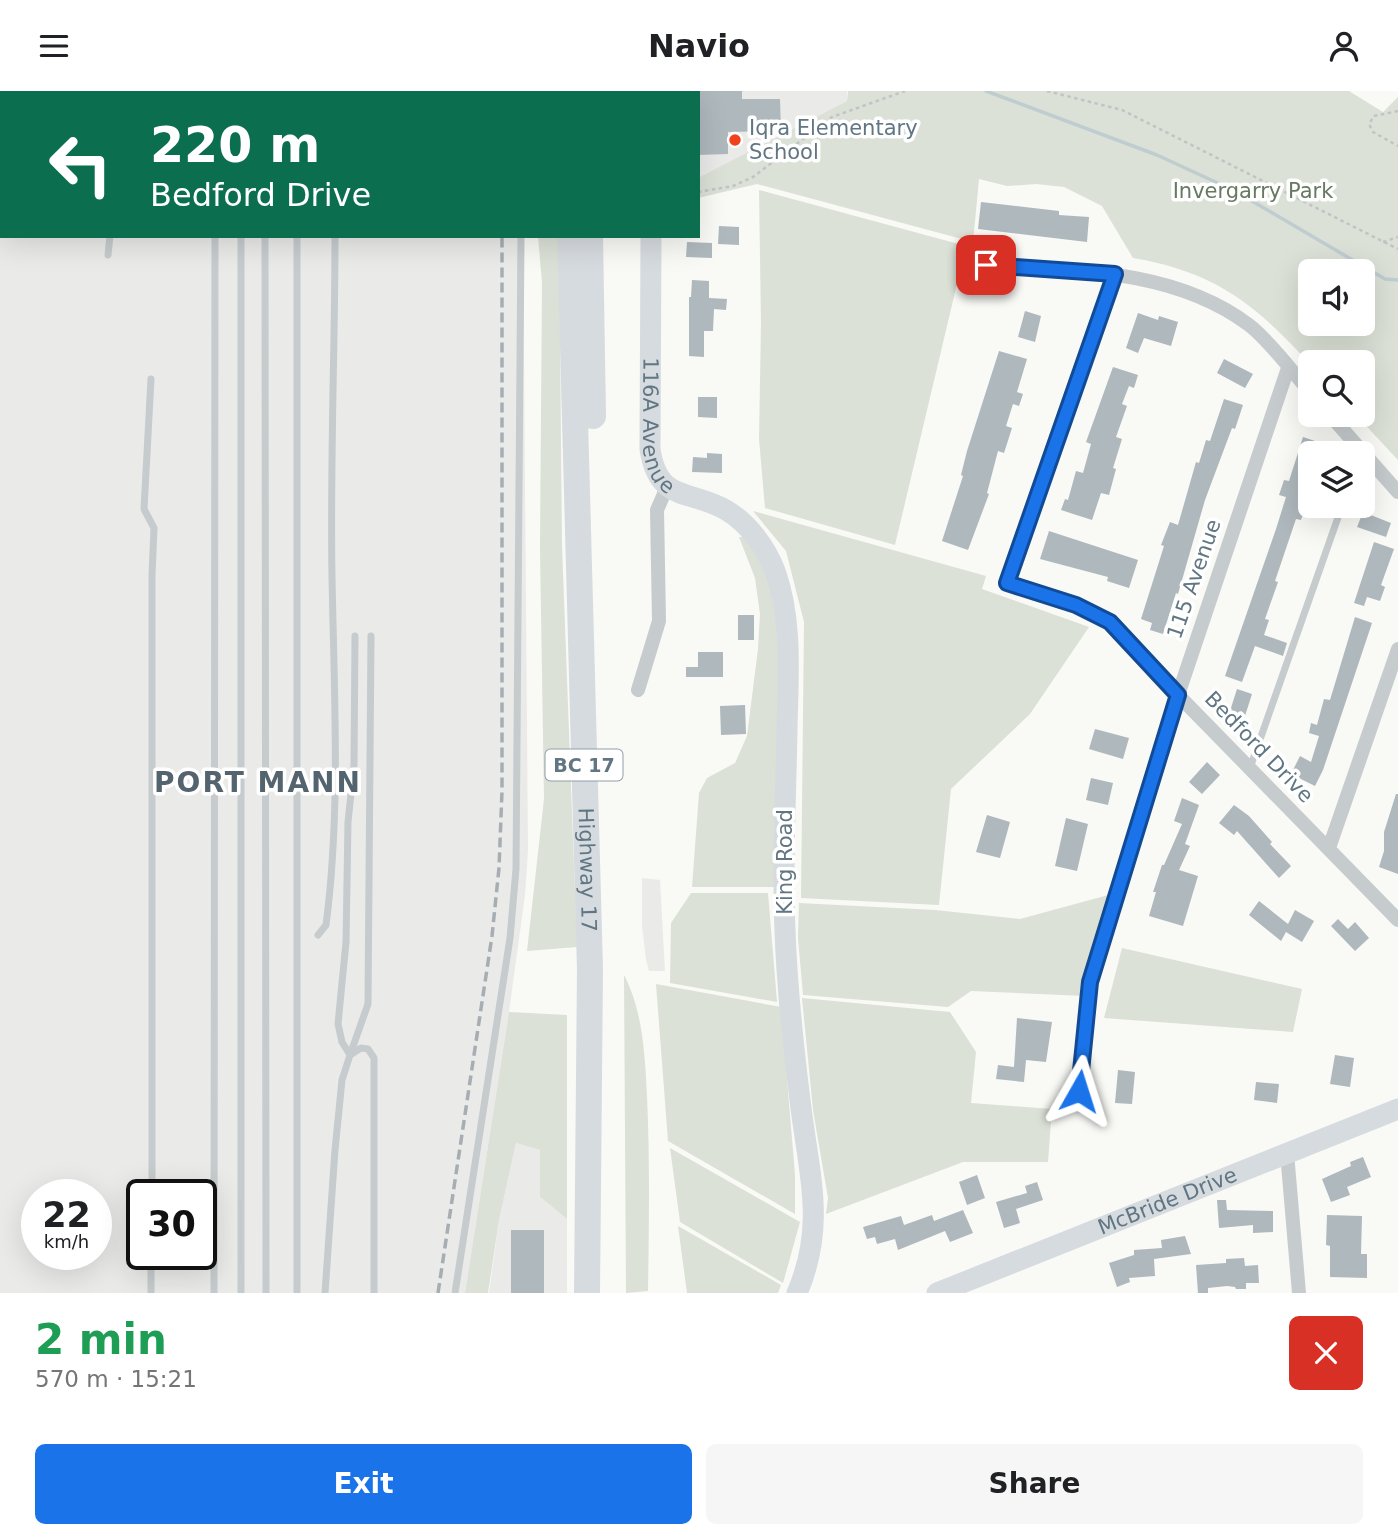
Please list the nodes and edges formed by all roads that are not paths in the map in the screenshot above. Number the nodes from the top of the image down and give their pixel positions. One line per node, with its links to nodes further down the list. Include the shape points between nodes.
1 (110, 238): 11 (lane)
2 (215, 238): 42 (lane)
3 (241, 238): 43 (lane)
4 (265, 238): 44 (lane)
5 (297, 238): 45 (lane)
6 (335, 238): 30 (lane, via 335,736)
7 (521, 238): 48 (lane, via 516,869 510,938)
8 (570, 238): 49 (highway, Highway 17 / BC 17, via 590,970)
9 (590, 238): 50 (highway, Highway 17 / BC 17, via 604,968)
10 (651, 238): 20 (street, 116A Avenue, via 650,449 652,464)
11 (108, 255)
12 (986, 265): 13 (street)
13 (1115, 274): 14 (street, via 1195,293 1250,326); 27 (street, Bedford Drive, via 1007,583 1076,605 1110,622)
14 (1288, 367): 15 (street); 27 (street, 115 Avenue)
15 (1298, 378)
16 (151, 379): 38 (lane, via 144,509 154,529)
17 (1340, 427): 18 (street)
18 (1352, 441)
19 (1375, 467): 21 (street)
20 (667, 487): 26 (street, 116A Avenue, via 657,510 659,621); 40 (street, King Road, via 724,508 740,520 768,555 783,600 788,672 785,933 815,1216)
21 (1398, 492)
22 (1338, 518): 28 (lane)
23 (355, 636): 31 (lane)
24 (371, 636): 34 (lane, via 368,1004)
25 (1396, 658): 29 (street)
26 (638, 690)
27 (1178, 695): 28 (street, Bedford Drive); 35 (street, 115 Avenue, via 1090,982)
28 (1250, 768): 29 (street, Bedford Drive)
29 (1329, 848): 32 (street, Bedford Drive)
30 (330, 901): 31 (lane); 33 (lane, via 326,925)
31 (347, 905): 34 (lane, via 338,1024)
32 (1398, 920)
33 (318, 935)
34 (351, 1055): 46 (lane, via 342,1080); 47 (lane, via 361,1048 374,1058)
35 (1079, 1091)
36 (1398, 1109): 37 (street, McBride Drive)
37 (1287, 1153): 51 (street, McBride Drive); 52 (street)
38 (152, 1179)
39 (152, 1270): 41 (lane)
40 (805, 1291)
41 (151, 1293)
42 (214, 1293)
43 (241, 1293)
44 (266, 1293)
45 (297, 1293)
46 (325, 1293)
47 (374, 1293)
48 (455, 1293)
49 (587, 1293)
50 (602, 1293)
51 (937, 1293)
52 (1298, 1293)

